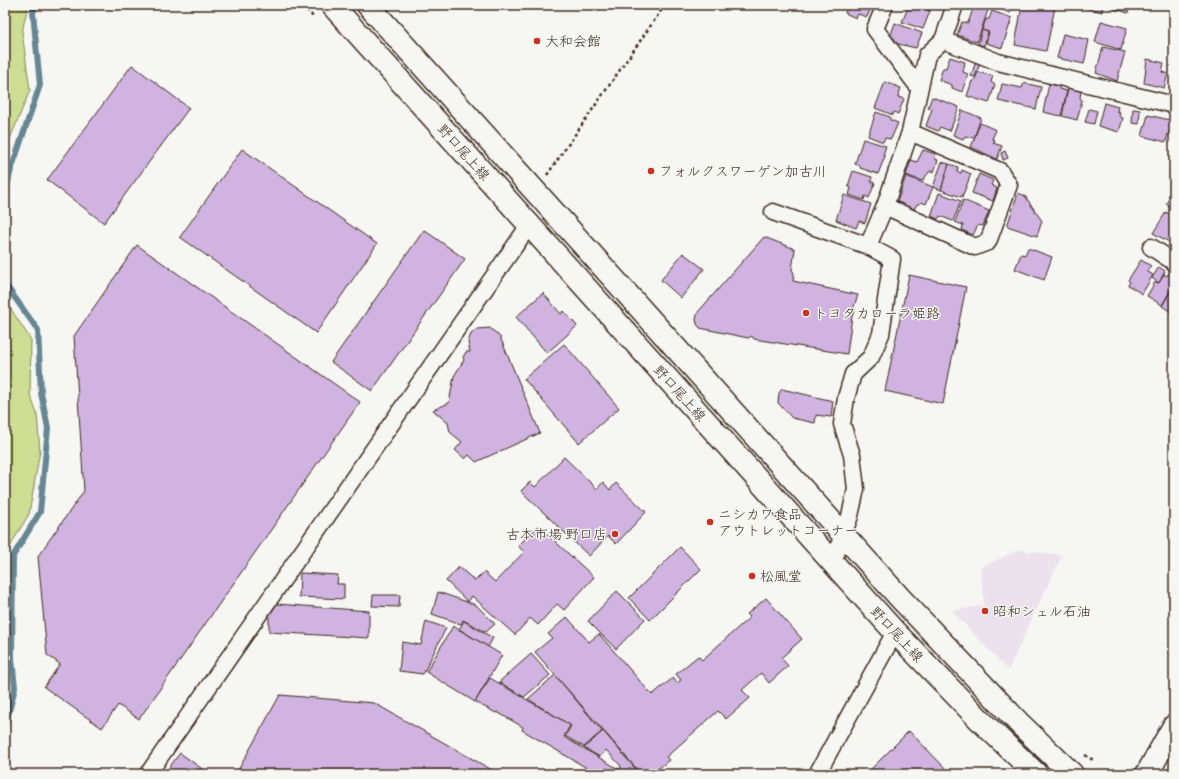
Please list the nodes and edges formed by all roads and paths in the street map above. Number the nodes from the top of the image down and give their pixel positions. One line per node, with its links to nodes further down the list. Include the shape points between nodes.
1 (332, 5): 11 (main road, 野口尾上線)
2 (368, 5): 15 (main road, 野口尾上線)
3 (885, 5): 6 (street, via 875,29)
4 (955, 5): 5 (street)
5 (943, 40): 6 (street, via 927,55); 7 (street, via 998,62)
6 (919, 88): 8 (street)
7 (1174, 105)
8 (910, 132): 9 (street); 9 (street, via 1000,171 1009,185 988,242 975,247)
9 (885, 206): 12 (street)
10 (773, 212): 12 (street)
11 (530, 224): 16 (main road, 野口尾上線); 19 (street)
12 (868, 246): 15 (street, via 892,259 882,334 872,357 853,374 846,398 842,424 852,455 856,489)
13 (1151, 247): 14 (street)
14 (1174, 262)
15 (844, 535): 16 (street); 22 (main road, 野口尾上線, via 964,667)
16 (832, 564): 17 (main road, 野口尾上線)
17 (895, 632): 20 (street); 21 (main road, 野口尾上線)
18 (1174, 726): 23 (main road)
19 (148, 774)
20 (817, 774)
21 (1036, 774)
22 (1072, 774)
23 (1147, 774)

